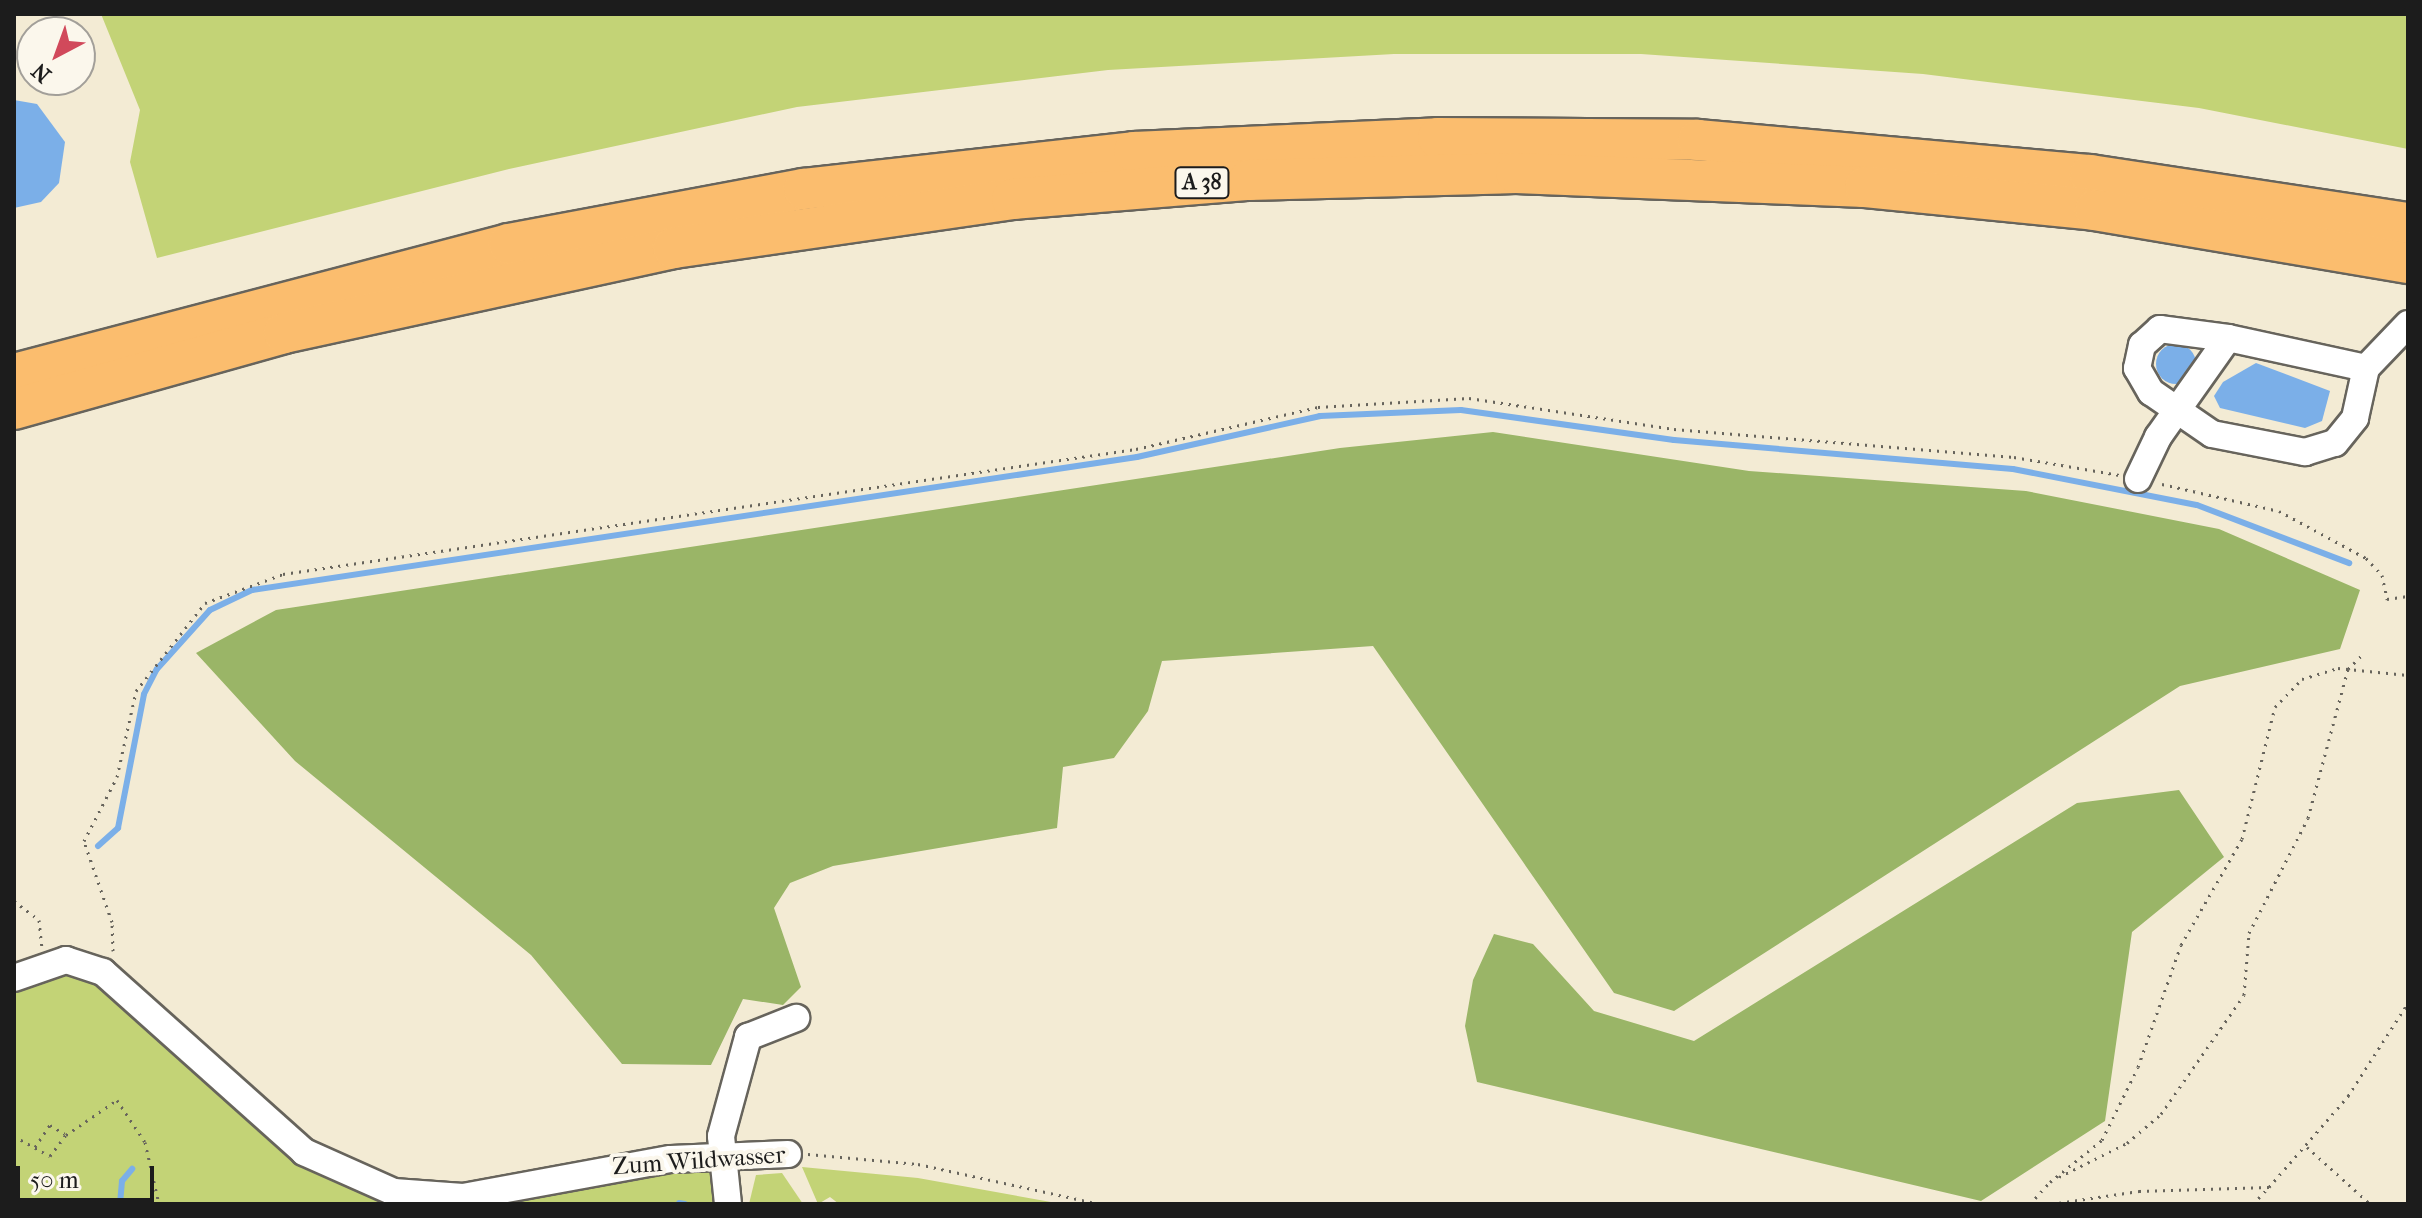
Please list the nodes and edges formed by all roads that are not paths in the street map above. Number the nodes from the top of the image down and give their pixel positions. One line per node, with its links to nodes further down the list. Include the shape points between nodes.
1 (2408, 223): 6 (highway, A 38, via 2090,175 1698,140 1438,138 1134,152 804,189 509,244)
2 (2408, 263): 7 (highway, A 38, via 2095,210 1865,187 1516,173 1249,180 998,201 673,248 299,329)
3 (2408, 324): 5 (street)
4 (2228, 338): 5 (street); 8 (street); 8 (street, via 2160,329 2142,345 2137,368 2151,392)
5 (2366, 368): 8 (street, via 2355,418 2335,443 2305,452 2212,434)
6 (14, 374)
7 (14, 409)
8 (2183, 411): 9 (street, via 2158,437)
9 (2138, 479)
10 (16, 976): 13 (street, Zum Wildwasser, via 42,963 66,960 103,972 304,1152 360,1182 463,1197 606,1167)
11 (796, 1018): 13 (street, via 748,1037 721,1136)
12 (788, 1154): 13 (street, Zum Wildwasser)
13 (722, 1157): 14 (street)
14 (728, 1204)

